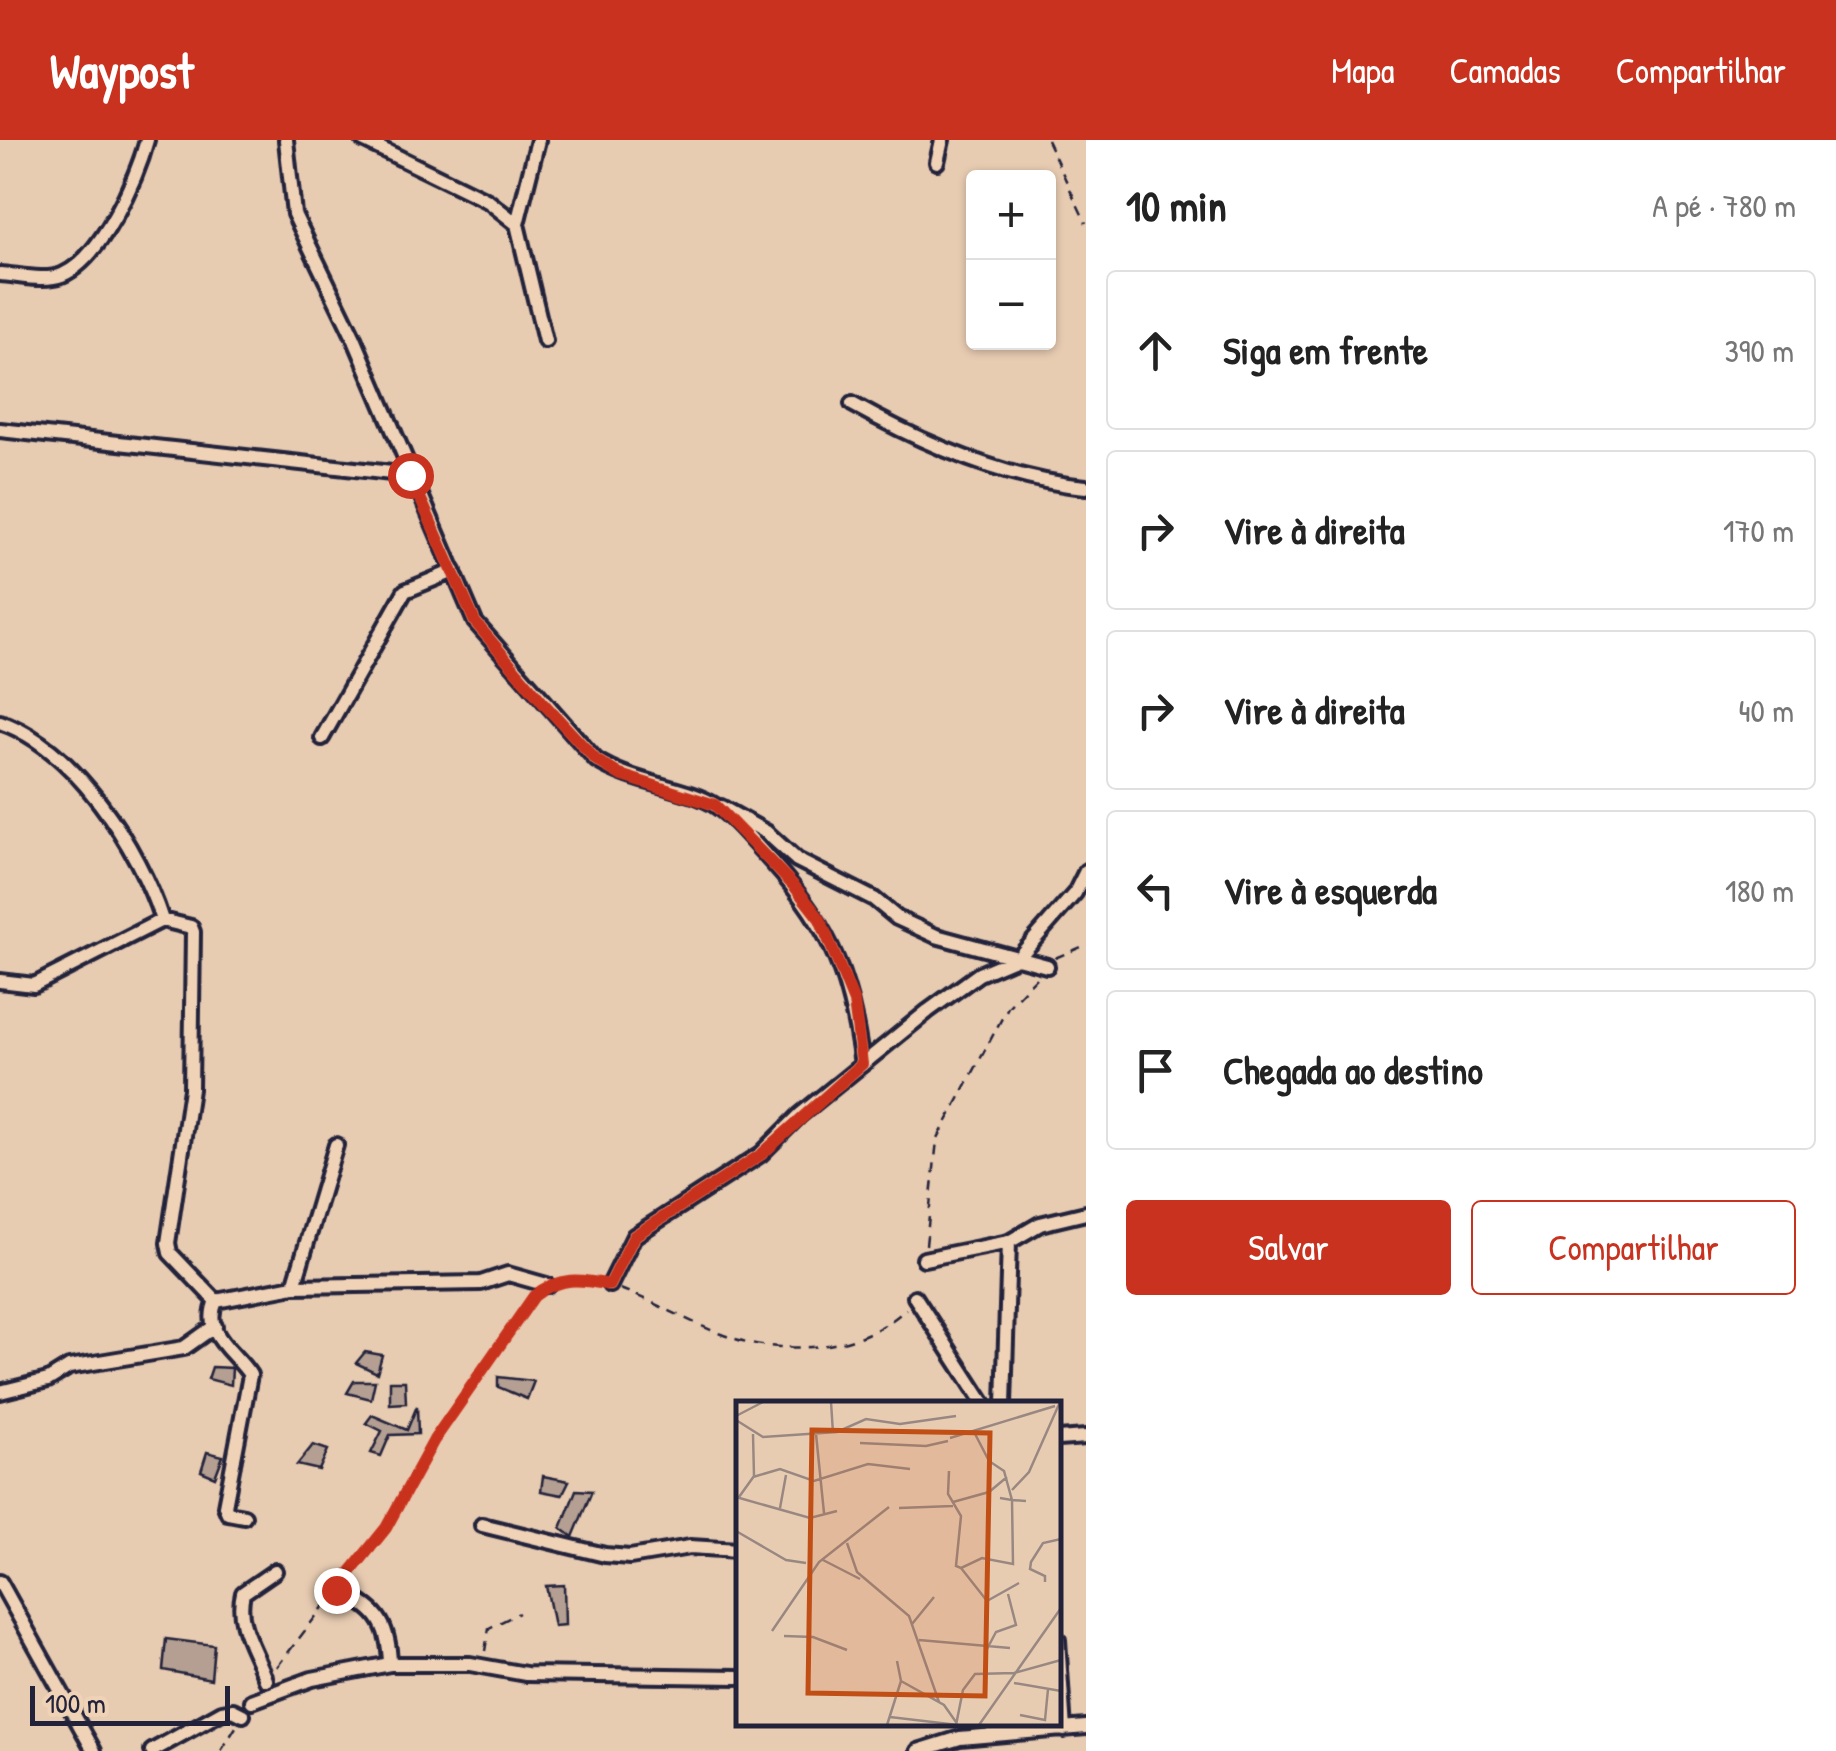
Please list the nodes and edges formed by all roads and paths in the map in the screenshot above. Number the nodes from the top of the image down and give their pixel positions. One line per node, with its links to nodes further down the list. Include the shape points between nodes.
1 (147, 140): 10 (street, via 126,198 77,264 50,277)
2 (286, 140): 14 (street, via 294,214)
3 (363, 140): 9 (street, via 488,201)
4 (538, 140): 9 (street)
5 (942, 140): 7 (street)
6 (1047, 140): 8 (path)
7 (938, 162)
8 (1086, 223)
9 (518, 224): 11 (street)
10 (0, 274)
11 (545, 342)
12 (852, 404): 15 (street, via 976,460)
13 (0, 430): 14 (street)
14 (410, 475): 16 (street)
15 (1086, 488)
16 (454, 571): 18 (street, via 405,591); 19 (street, via 491,645 596,760 620,775)
17 (0, 722): 21 (street, via 36,740 90,790 141,866)
18 (322, 738)
19 (715, 805): 23 (street, via 897,918 936,936); 26 (street, via 820,919 854,1002)
20 (1086, 871): 23 (street)
21 (162, 920): 25 (street, via 34,985); 35 (street, via 193,932 190,1089 168,1243)
22 (1086, 944): 24 (path)
23 (1019, 957): 24 (street); 26 (street, via 979,974)
24 (1046, 966): 30 (path, via 1008,1007 937,1140)
25 (0, 982)
26 (862, 1064): 31 (street, via 762,1154 634,1236)
27 (336, 1144): 32 (street)
28 (1086, 1213): 29 (street, via 1040,1224)
29 (1009, 1242): 30 (street); 39 (street)
30 (924, 1259)
31 (610, 1285): 33 (path, via 570,1279); 34 (path, via 762,1346 854,1340 888,1326)
32 (294, 1286): 33 (street, via 480,1283 508,1274); 35 (street)
33 (547, 1286): 47 (path, via 494,1349 386,1528)
34 (915, 1297): 38 (street)
35 (216, 1301): 36 (street)
36 (215, 1326): 37 (street, via 184,1348 68,1367 48,1380); 42 (street, via 226,1352 250,1376 225,1506)
37 (0, 1392)
38 (982, 1401)
39 (1004, 1401)
40 (1086, 1437): 41 (street)
41 (1061, 1439)
42 (244, 1516)
43 (482, 1525): 44 (street, via 605,1555 690,1546)
44 (736, 1550)
45 (275, 1571): 52 (street, via 243,1593 240,1607)
46 (0, 1582): 59 (street)
47 (336, 1590): 50 (street, via 379,1614 390,1636); 52 (path)
48 (519, 1612): 49 (path, via 489,1628)
49 (484, 1656)
50 (390, 1664): 51 (street); 54 (street, via 312,1679)
51 (736, 1677)
52 (266, 1680)
53 (1061, 1685): 57 (street)
54 (252, 1701)
55 (244, 1715): 60 (street, via 222,1712); 61 (path)
56 (1086, 1727): 57 (street)
57 (1064, 1730): 58 (street)
58 (960, 1744): 62 (street)
59 (94, 1751)
60 (152, 1751)
61 (221, 1751)
62 (918, 1751)

